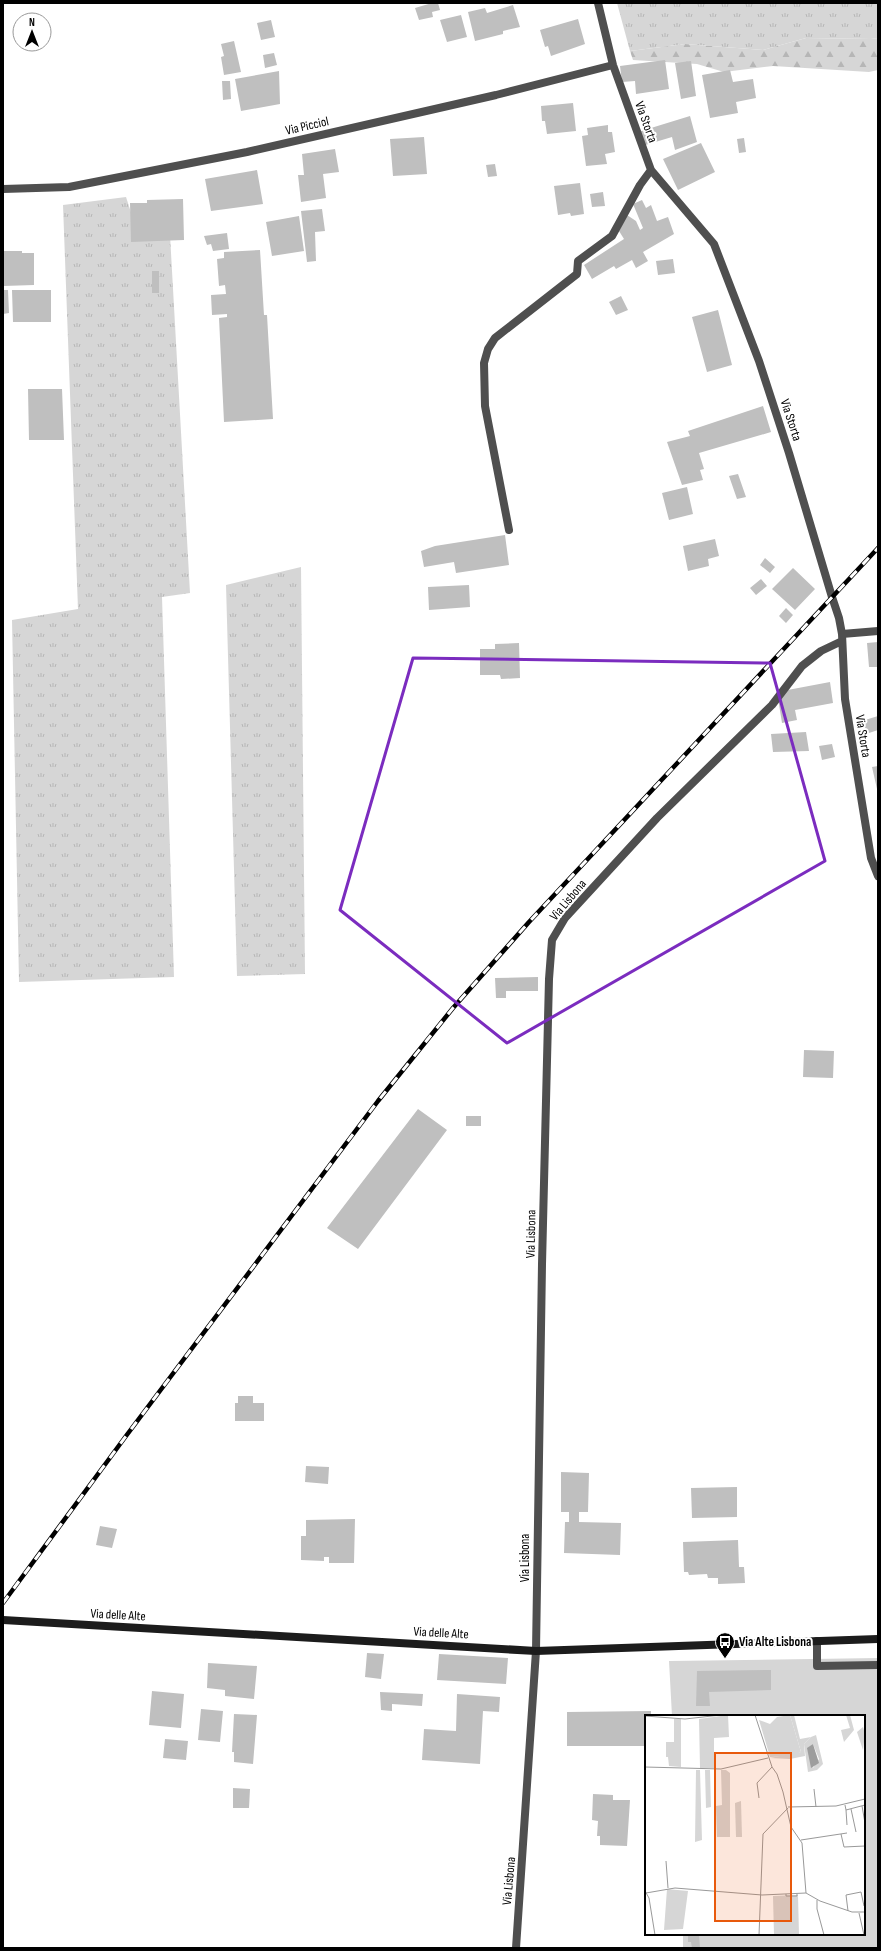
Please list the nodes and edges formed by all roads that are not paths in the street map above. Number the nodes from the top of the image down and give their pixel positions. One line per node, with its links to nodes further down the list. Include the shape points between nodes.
1 (598, 3): 2 (street, Via Storta)
2 (612, 65): 3 (street, Via Storta); 4 (street, Via Picciol, via 496,95 247,152 69,187)
3 (651, 170): 5 (street, via 612,236 578,260 577,274 495,338 488,349 484,363 485,406); 7 (street, Via Storta, via 714,244 759,361 789,453 839,618)
4 (3, 190)
5 (509, 530)
6 (878, 631): 7 (street)
7 (842, 638): 8 (street, Via Storta, via 846,706 871,858); 12 (street, Via Lisbona, via 802,666 772,705 657,818 578,903 565,918 552,940 542,1264)
8 (878, 876)
9 (3, 1620): 12 (street, Via delle Alte)
10 (878, 1639): 11 (street, Via delle Alte)
11 (817, 1641): 12 (street, Via delle Alte); 13 (street, via 817,1666)
12 (536, 1651): 14 (street, Via Lisbona)
13 (878, 1665)
14 (516, 1948)

